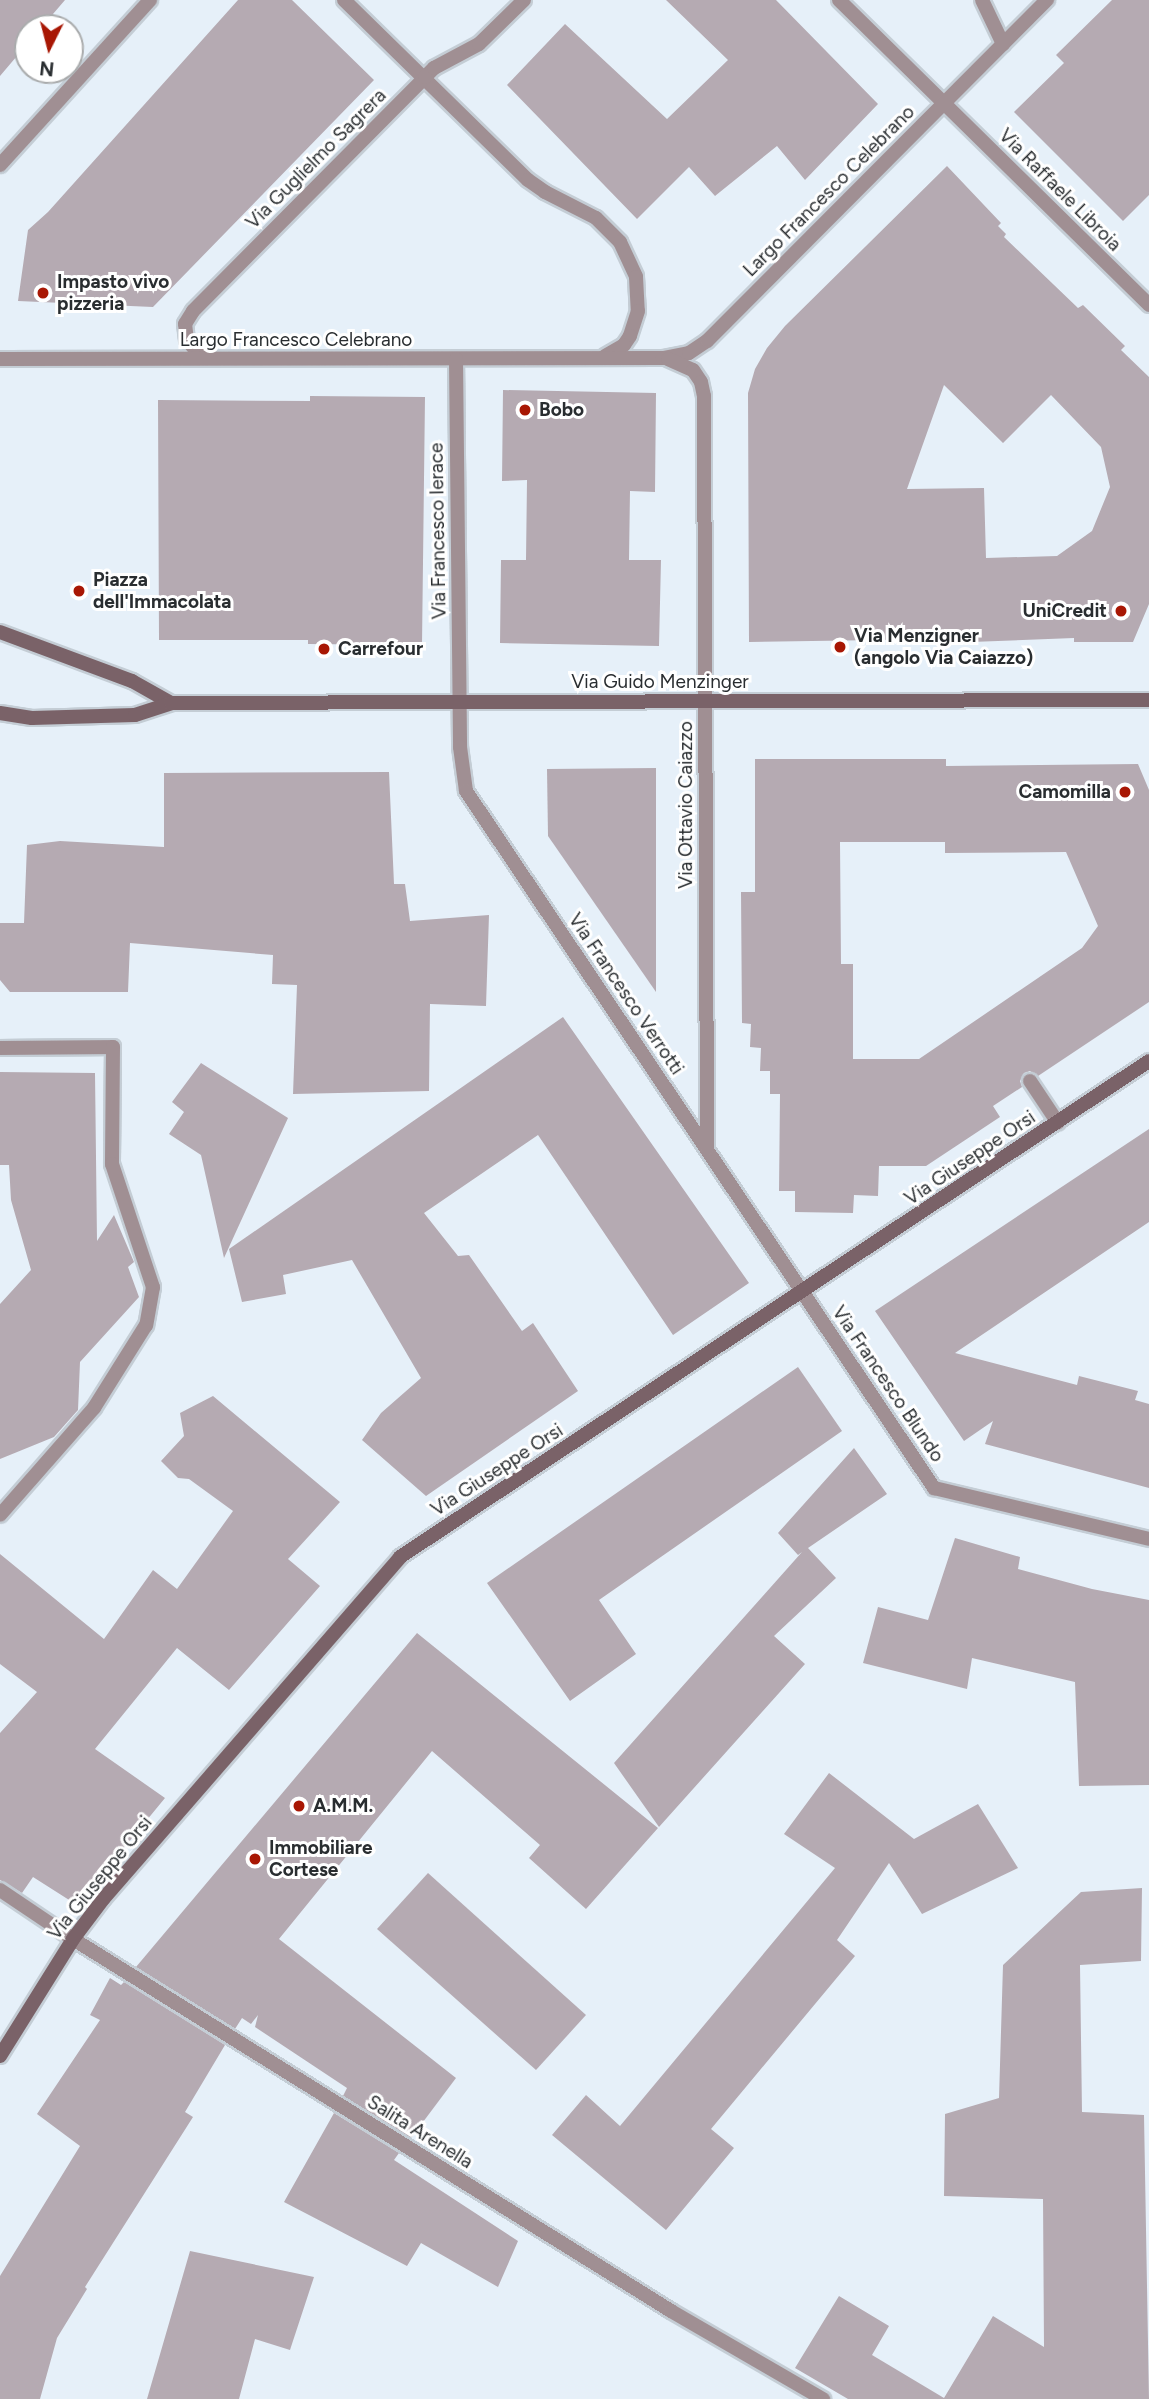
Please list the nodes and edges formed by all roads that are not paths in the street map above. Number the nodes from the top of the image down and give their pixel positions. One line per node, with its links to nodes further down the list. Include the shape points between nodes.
1 (150, 0): 10 (street)
2 (344, 0): 8 (street, Largo Francesco Celebrano)
3 (524, 0): 8 (street, Via Guglielmo Sagrera, via 479,44)
4 (839, 0): 9 (street)
5 (982, 0): 7 (street)
6 (1044, 1): 7 (street)
7 (1003, 44): 9 (street)
8 (425, 77): 12 (street, Largo Francesco Celebrano, via 528,180 596,219 620,242 639,293 635,326 624,345); 15 (street, Via Guglielmo Sagrera, via 192,311 185,324 187,340 198,353)
9 (944, 103): 11 (street, Via Raffaele Libroia); 13 (street, Largo Francesco Celebrano, via 707,341 688,354)
10 (0, 165)
11 (1149, 304)
12 (592, 358): 13 (street, Largo Francesco Celebrano); 16 (street, Largo Francesco Celebrano)
13 (663, 358): 19 (street, Via Ottavio Caiazzo, via 693,370 704,396)
14 (0, 359): 15 (street, Largo Francesco Celebrano)
15 (216, 359): 16 (street, Largo Francesco Celebrano)
16 (456, 359): 20 (street, Via Francesco Ierace)
17 (0, 632): 21 (main road, via 132,681)
18 (1149, 699): 19 (main road, Via Guido Menzinger)
19 (705, 701): 20 (main road, Via Guido Menzinger); 27 (street, Via Ottavio Caiazzo)
20 (459, 702): 21 (main road, Via Guido Menzinger); 27 (street, Via Francesco Verrotti, via 460,763 467,791)
21 (171, 703): 22 (main road, via 135,715 32,718)
22 (0, 713)
23 (0, 1048): 29 (street, via 113,1047 112,1164 153,1287 146,1325 94,1409)
24 (1149, 1061): 26 (main road, Via Giuseppe Orsi)
25 (1030, 1081): 26 (street)
26 (1058, 1123): 28 (main road, Via Giuseppe Orsi)
27 (707, 1150): 28 (street, Via Francesco Verrotti)
28 (803, 1293): 30 (street, Via Francesco Blundo, via 934,1488); 32 (main road, Via Giuseppe Orsi, via 400,1557)
29 (0, 1515)
30 (1149, 1539)
31 (0, 1890): 32 (street, Salita Arenella)
32 (73, 1938): 33 (main road, Via Giuseppe Orsi); 34 (street, Salita Arenella, via 671,2311)
33 (0, 2056)
34 (823, 2399)

